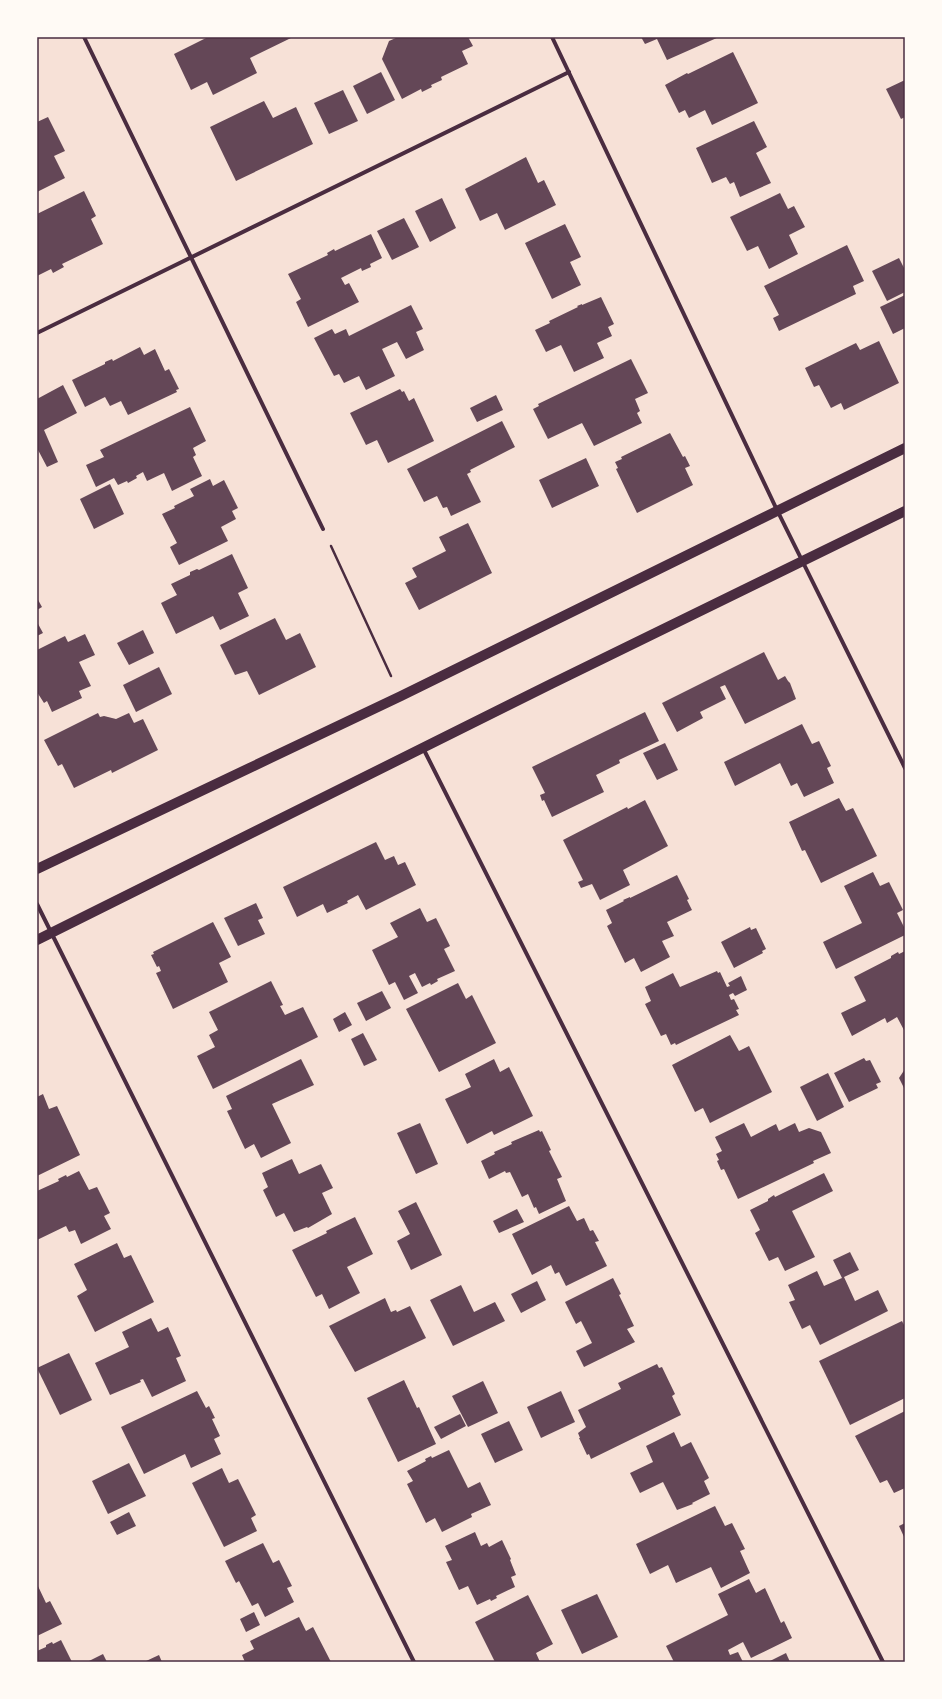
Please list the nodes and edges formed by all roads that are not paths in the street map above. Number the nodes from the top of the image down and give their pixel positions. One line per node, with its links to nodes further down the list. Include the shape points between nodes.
1 (84, 37): 4 (street)
2 (552, 37): 3 (street)
3 (570, 72): 4 (street); 7 (street)
4 (191, 257): 5 (street); 9 (street)
5 (37, 333)
6 (905, 448): 7 (main road)
7 (777, 510): 10 (street); 13 (main road, via 401,696)
8 (905, 511): 10 (main road)
9 (323, 529)
10 (802, 561): 11 (main road); 12 (street)
11 (423, 748): 15 (main road); 18 (street)
12 (905, 768)
13 (37, 869)
14 (37, 904): 15 (street)
15 (51, 933): 16 (main road); 17 (street)
16 (37, 940)
17 (414, 1662)
18 (883, 1662)

